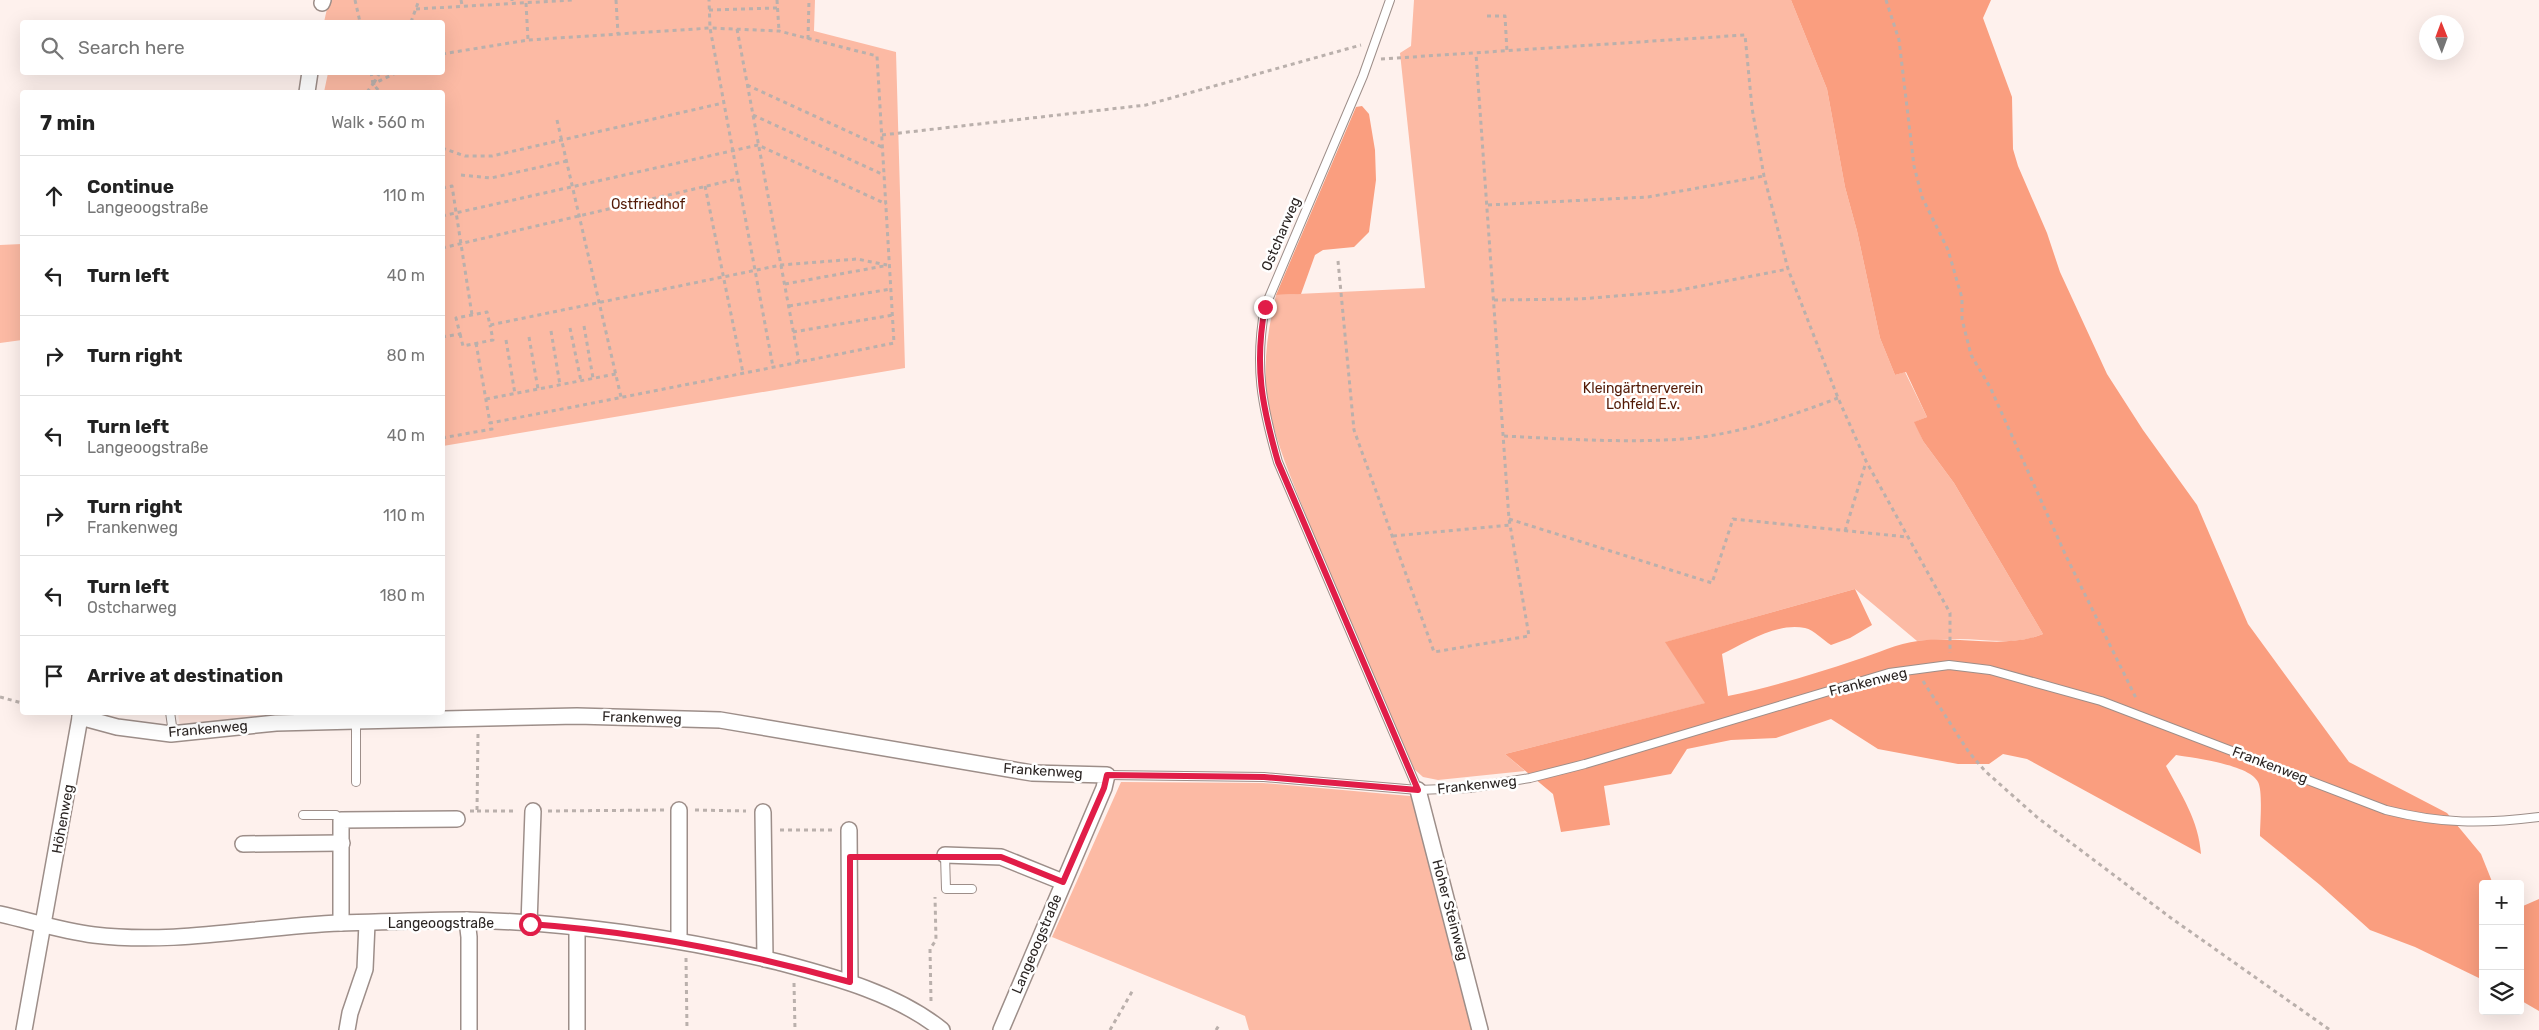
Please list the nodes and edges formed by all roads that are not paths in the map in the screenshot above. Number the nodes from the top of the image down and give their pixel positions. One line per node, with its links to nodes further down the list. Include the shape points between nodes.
1 (1390, 0): 10 (lane, Ostcharweg, via 1375,44 1265,307 1259,341 1260,376 1266,421 1278,462)
2 (310, 75): 3 (street)
3 (307, 90)
4 (81, 715): 7 (street, Frankenweg, via 152,733); 29 (street, Höhenweg)
5 (170, 715): 7 (lane)
6 (356, 721): 7 (street, Frankenweg, via 276,723); 8 (street, Frankenweg, via 578,716 720,720 1032,773); 9 (lane)
7 (173, 733)
8 (1107, 775): 10 (lane, Frankenweg, via 1264,777); 22 (street, Langeoogstraße)
9 (356, 782)
10 (1418, 790): 15 (lane, Frankenweg, via 1470,788 1530,778 1889,673 1949,665 1990,670 2145,717 2386,810 2424,820 2496,822); 40 (street, Hoher Steinweg)
11 (680, 810): 31 (street)
12 (533, 811): 28 (street)
13 (763, 812): 32 (street)
14 (303, 814): 17 (lane, via 336,815)
15 (2539, 817)
16 (457, 819): 17 (street)
17 (342, 820): 19 (street)
18 (849, 830): 33 (street)
19 (342, 843): 20 (street); 26 (street)
20 (243, 844)
21 (945, 855): 22 (street, via 1001,857); 23 (lane, via 946,889)
22 (1063, 882): 39 (street, Langeoogstraße)
23 (972, 889)
24 (7, 916): 29 (street, Langeoogstraße)
25 (466, 920): 27 (street, Langeoogstraße); 28 (street, Langeoogstraße); 37 (street)
26 (342, 923): 27 (street, Langeoogstraße); 29 (street, Langeoogstraße, via 154,937 94,935)
27 (367, 923): 36 (street, via 365,969)
28 (530, 924): 30 (street, Langeoogstraße)
29 (43, 925): 35 (street, Höhenweg)
30 (577, 929): 31 (street, Langeoogstraße); 38 (street)
31 (683, 942): 32 (street, Langeoogstraße)
32 (765, 959): 33 (street, Langeoogstraße)
33 (850, 982): 34 (street, Langeoogstraße)
34 (936, 1026)
35 (24, 1030)
36 (347, 1030)
37 (470, 1030)
38 (577, 1030)
39 (1001, 1030)
40 (1480, 1030)

